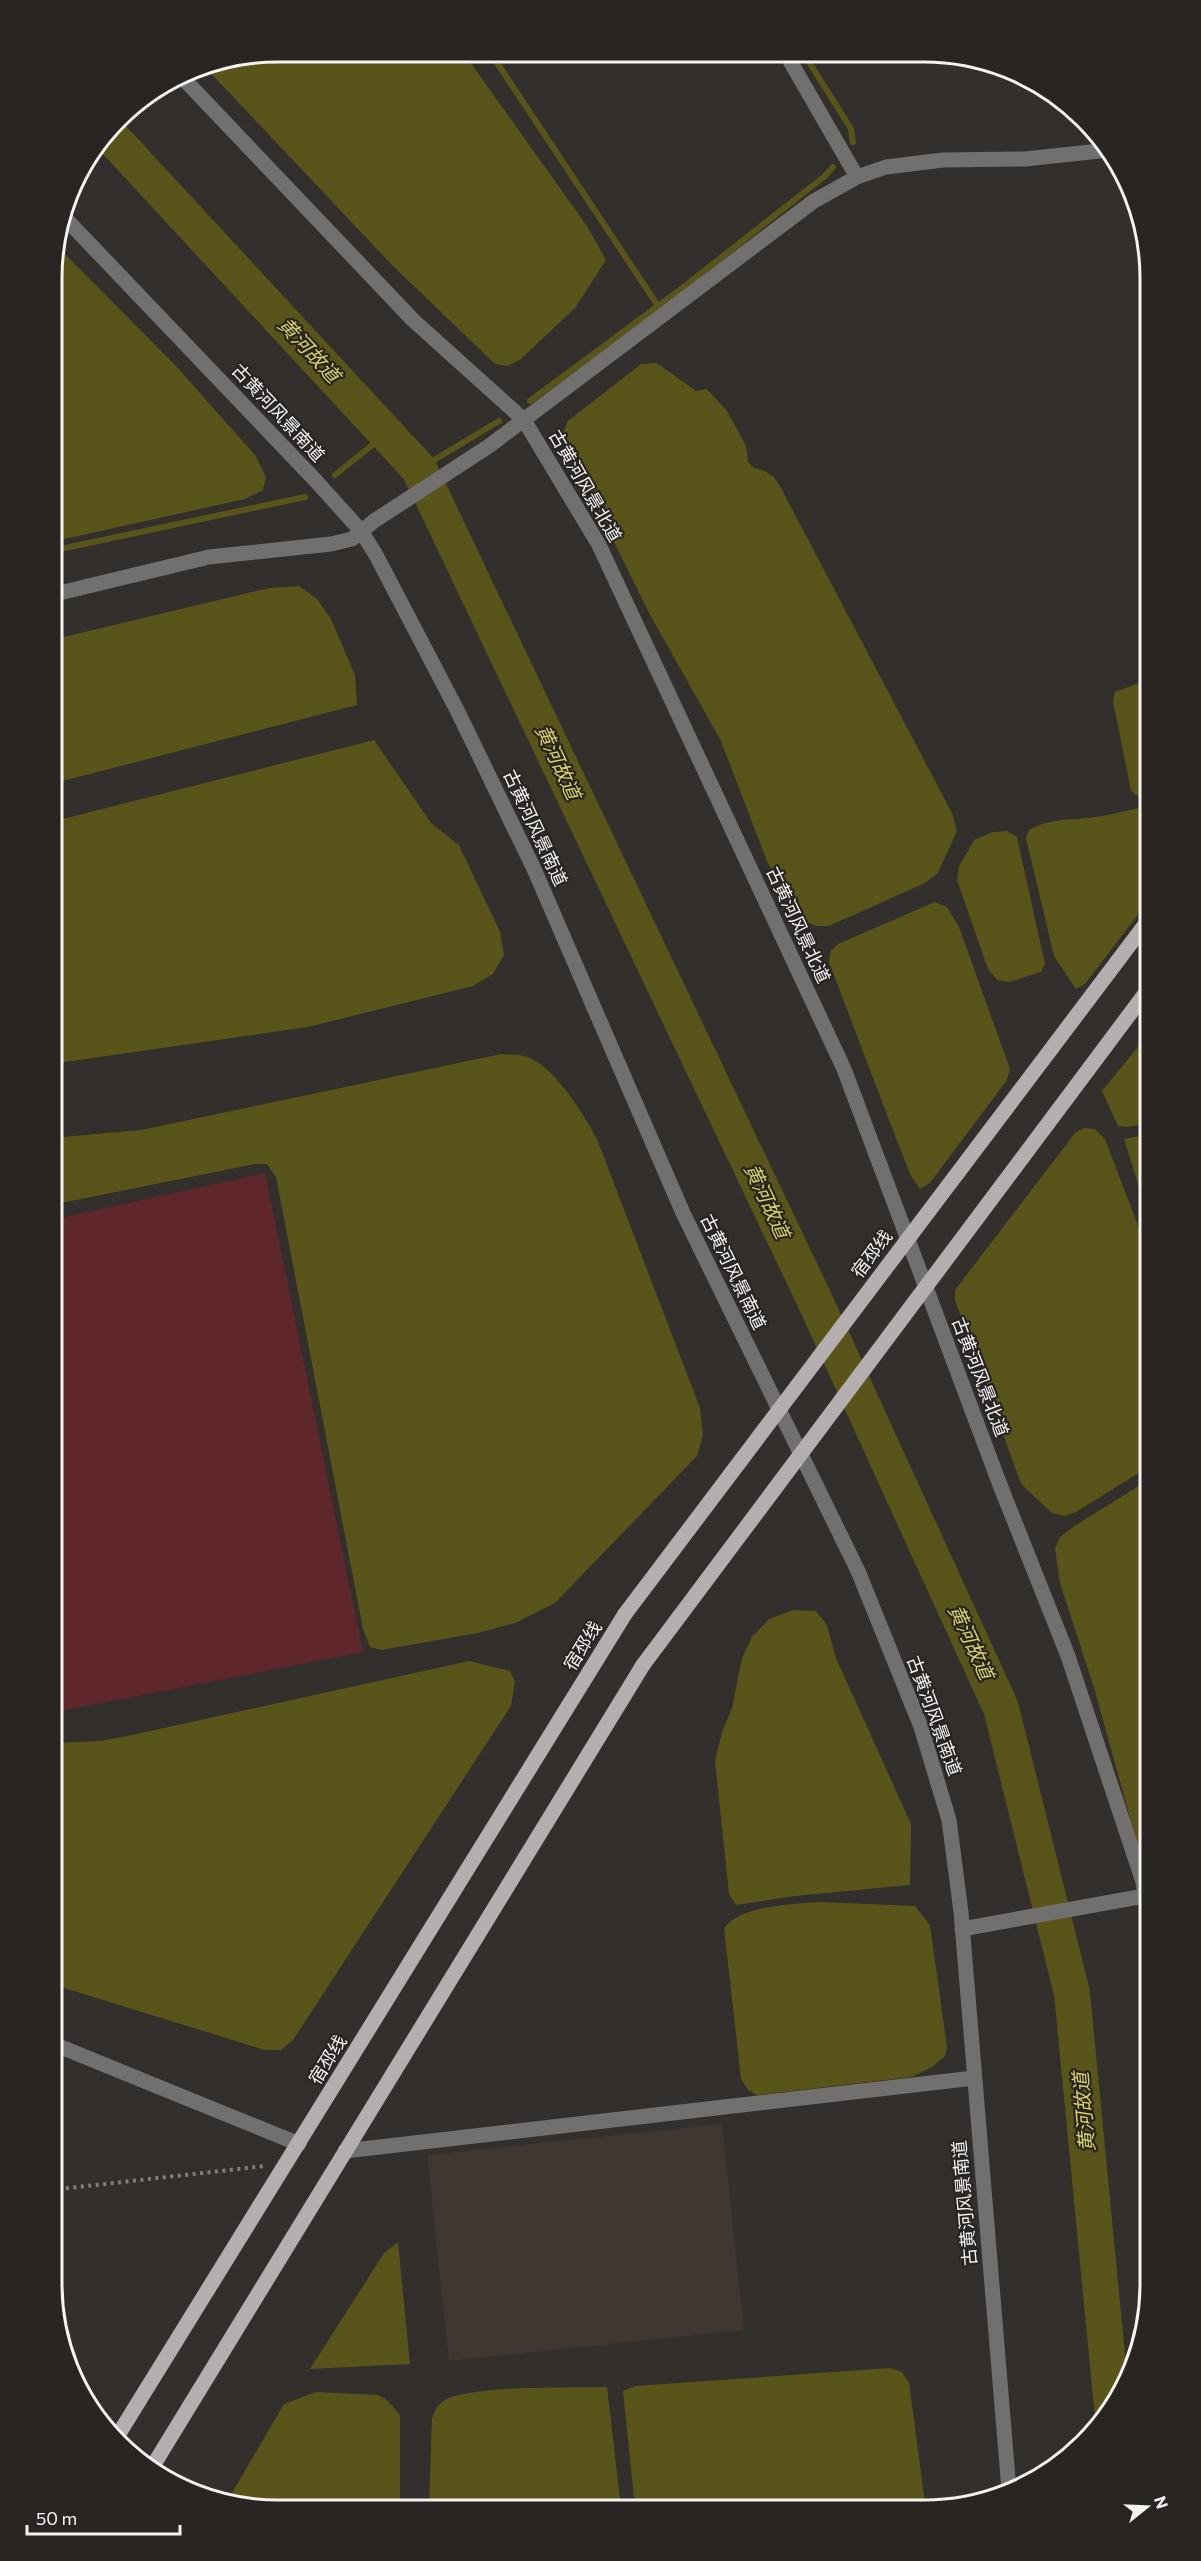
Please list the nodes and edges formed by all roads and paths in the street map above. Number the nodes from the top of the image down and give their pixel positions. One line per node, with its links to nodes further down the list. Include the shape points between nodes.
1 (791, 62): 4 (street)
2 (187, 82): 6 (street, 古黄河风景北道, via 413,320)
3 (1099, 151): 4 (street, via 1026,159 943,160 886,167)
4 (857, 177): 6 (street, via 814,201)
5 (69, 222): 7 (street, 古黄河风景南道)
6 (524, 420): 7 (street); 11 (street, 古黄河风景北道, via 599,545 844,1069 1068,1656)
7 (361, 531): 8 (street, via 352,539 331,544 209,557); 13 (street, 古黄河风景南道, via 458,712 534,870 682,1213 858,1571 921,1727 946,1810)
8 (62, 592)
9 (1140, 931): 16 (main road, 宿邳线, bridge, via 625,1614)
10 (1140, 1000): 17 (main road, bridge, via 643,1665)
11 (1140, 1873)
12 (1140, 1897): 13 (street)
13 (970, 1928): 15 (street, 古黄河风景南道)
14 (62, 2047): 16 (street)
15 (975, 2078): 17 (street); 22 (street, 古黄河风景南道)
16 (299, 2144): 18 (main road, 宿邳线)
17 (345, 2151): 21 (main road)
18 (286, 2164): 19 (path); 20 (main road, 宿邳线)
19 (62, 2189)
20 (121, 2432)
21 (155, 2462)
22 (1008, 2482)

